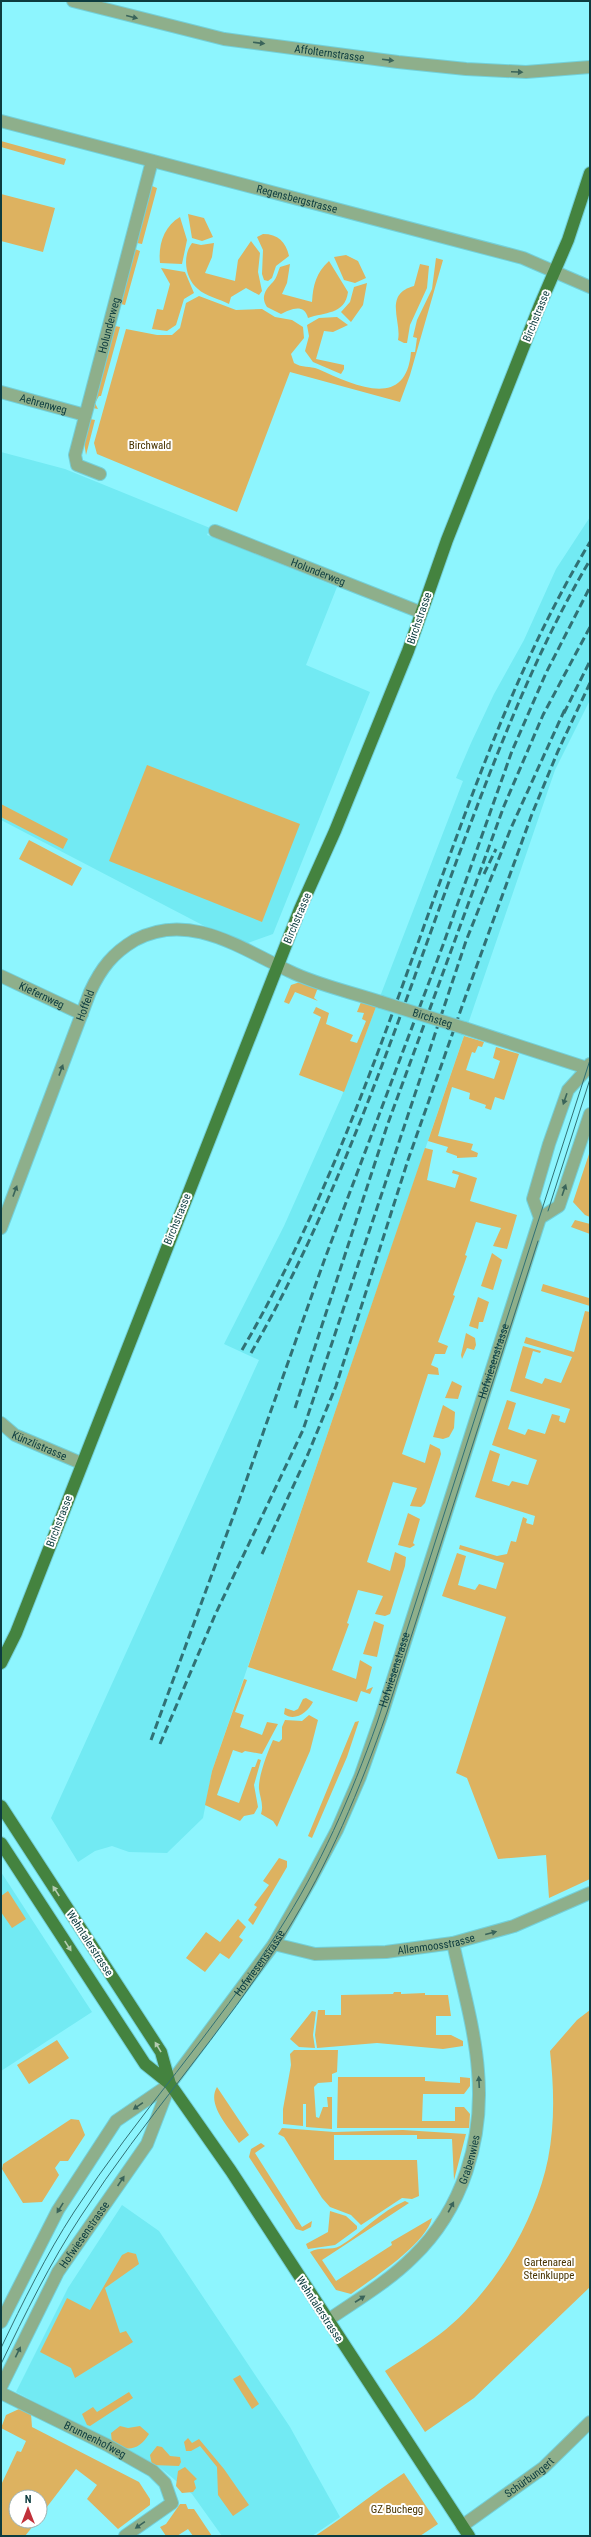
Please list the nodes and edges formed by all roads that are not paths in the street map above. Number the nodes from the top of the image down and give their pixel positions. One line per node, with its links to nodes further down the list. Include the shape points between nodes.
1 (72, 1): 2 (street, Affolternstrasse)
2 (95, 4): 3 (street, Affolternstrasse, one-way to 3, via 224,39 466,69 538,72)
3 (590, 67)
4 (1, 121): 5 (street, Regensbergstrasse)
5 (152, 162): 7 (street, Regensbergstrasse, via 512,255); 10 (street, Holunderweg)
6 (590, 173): 7 (main road, Birchstrasse, via 568,240)
7 (554, 271): 8 (street, Regensbergstrasse); 13 (main road, Birchstrasse)
8 (590, 288)
9 (1, 392): 10 (street, Aehrenweg)
10 (85, 415): 11 (street, Holunderweg, via 75,455 77,465)
11 (100, 474)
12 (215, 531): 13 (street, Holunderweg)
13 (420, 612): 14 (main road, Birchstrasse, via 408,651 336,831)
14 (278, 966): 16 (street, Hoffeld, via 198,930 160,930 123,947 108,960 98,973); 17 (street, Birchsteg, bridge); 22 (main road, Birchstrasse)
15 (1, 976): 16 (street, Kiefernweg)
16 (82, 1014): 20 (street, Hoffeld, one-way to 16)
17 (590, 1069): 19 (street, one-way to 19, via 568,1090 549,1144 533,1199)
18 (590, 1114): 19 (street, one-way to 18, via 559,1206)
19 (540, 1218): 28 (street, Hofwiesenstrasse, via 360,1778 337,1830)
20 (1, 1228)
21 (1, 1423): 22 (street, Künzlistrasse, via 15,1435)
22 (81, 1463): 23 (main road, Birchstrasse, via 16,1633)
23 (1, 1663)
24 (1, 1806): 29 (main road, Wehntalerstrasse, one-way to 24, via 161,2052)
25 (1, 1843): 29 (main road, Wehntalerstrasse, one-way to 29, via 145,2064)
26 (590, 1893): 27 (street, Allenmoosstrasse, one-way to 26, via 514,1926)
27 (453, 1943): 28 (street, Allenmoosstrasse, via 386,1952 315,1954); 30 (street, Grabenwies, one-way to 27, via 374,2290 414,2256 446,2215 468,2172 478,2129 478,2070)
28 (274, 1944): 29 (street, Hofwiesenstrasse)
29 (170, 2084): 30 (main road, Wehntalerstrasse, via 231,2171); 31 (street, Hofwiesenstrasse, one-way to 31, via 116,2121 58,2210); 32 (street, Hofwiesenstrasse, one-way to 29, via 58,2272 147,2144)
30 (328, 2320): 35 (main road, Wehntalerstrasse)
31 (1, 2322)
32 (1, 2387)
33 (1, 2393): 36 (street, Brunnenhofweg, one-way to 36, via 107,2445 153,2471 165,2483 172,2503)
34 (590, 2422): 35 (street, Schürbungert, via 543,2468)
35 (462, 2526): 37 (main road, Wehntalerstrasse)
36 (125, 2536)
37 (469, 2536)

